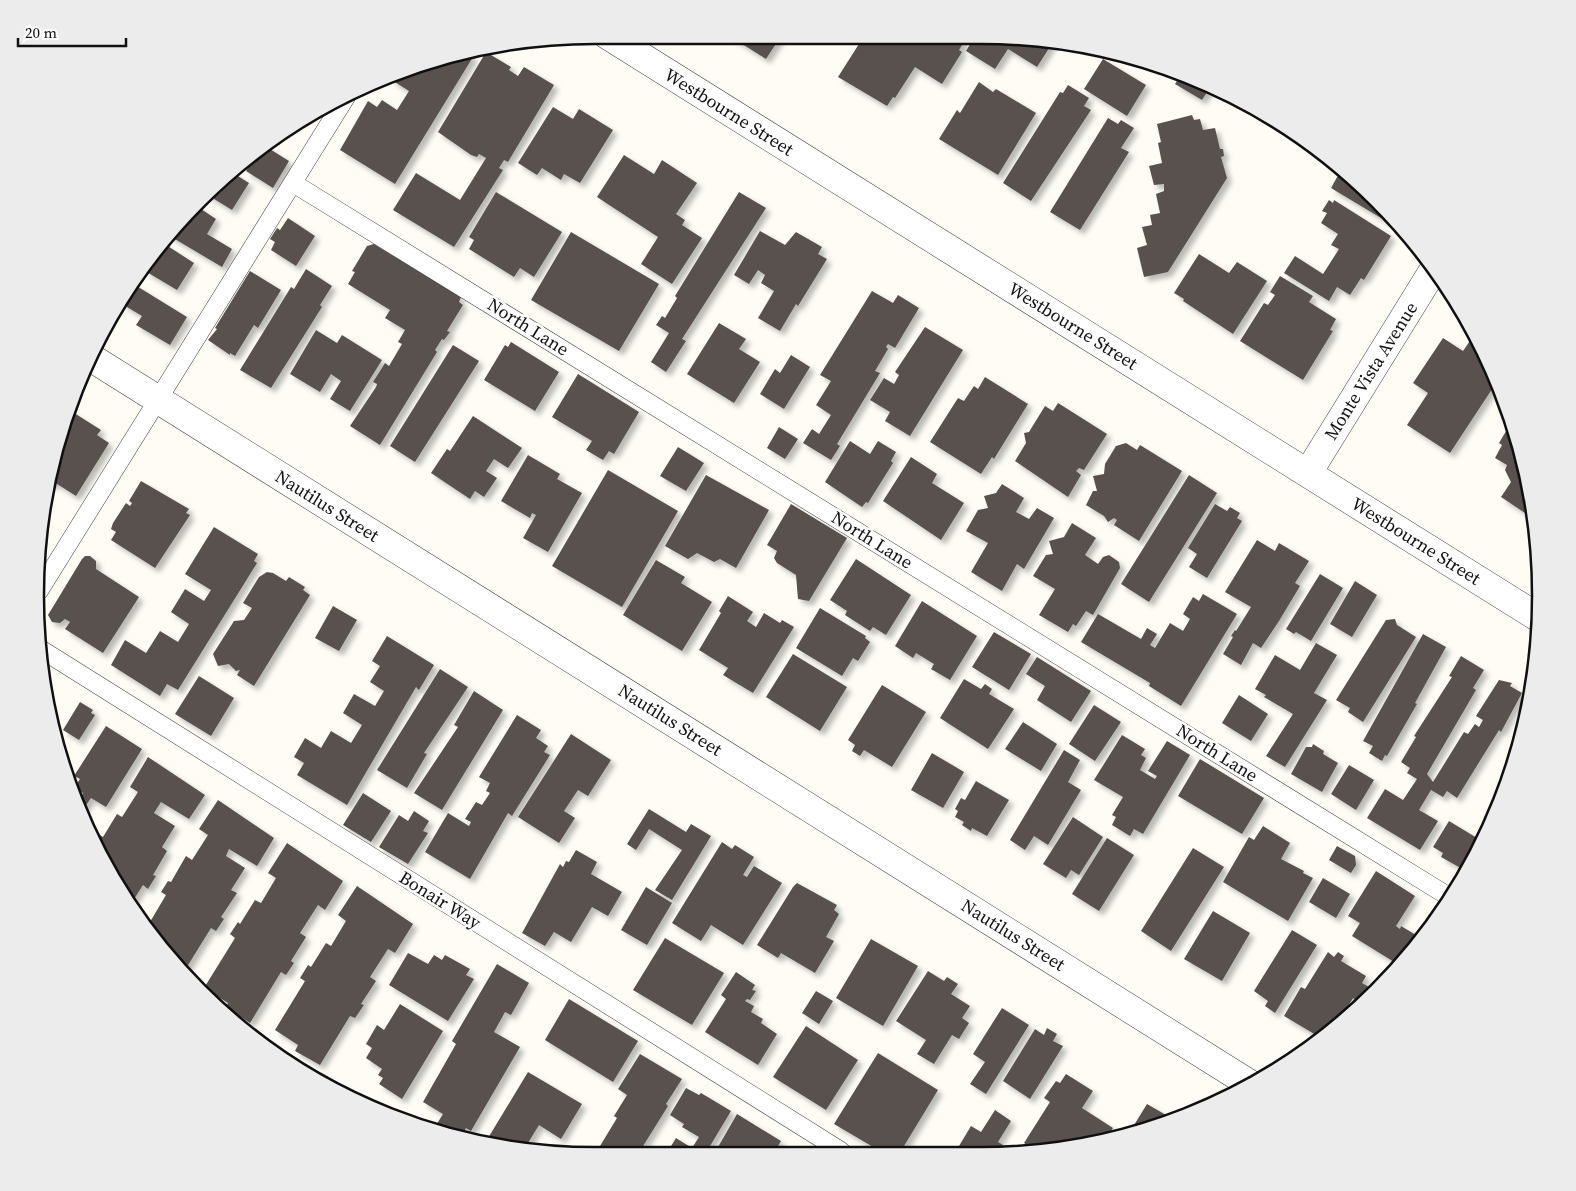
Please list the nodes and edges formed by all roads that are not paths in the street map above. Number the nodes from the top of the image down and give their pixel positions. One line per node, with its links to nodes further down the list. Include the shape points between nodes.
1 (621, 44): 7 (street, Westbourne Street)
2 (340, 107): 3 (lane)
3 (293, 182): 6 (lane); 11 (lane, North Lane)
4 (1430, 276): 7 (street, Monte Vista Avenue)
5 (96, 361): 6 (street, Nautilus Street)
6 (158, 400): 8 (lane); 12 (street, Nautilus Street)
7 (1308, 473): 9 (street, Westbourne Street)
8 (44, 582)
9 (1532, 613)
10 (47, 653): 13 (lane, Bonair Way)
11 (1444, 894)
12 (1243, 1080)
13 (835, 1147)

